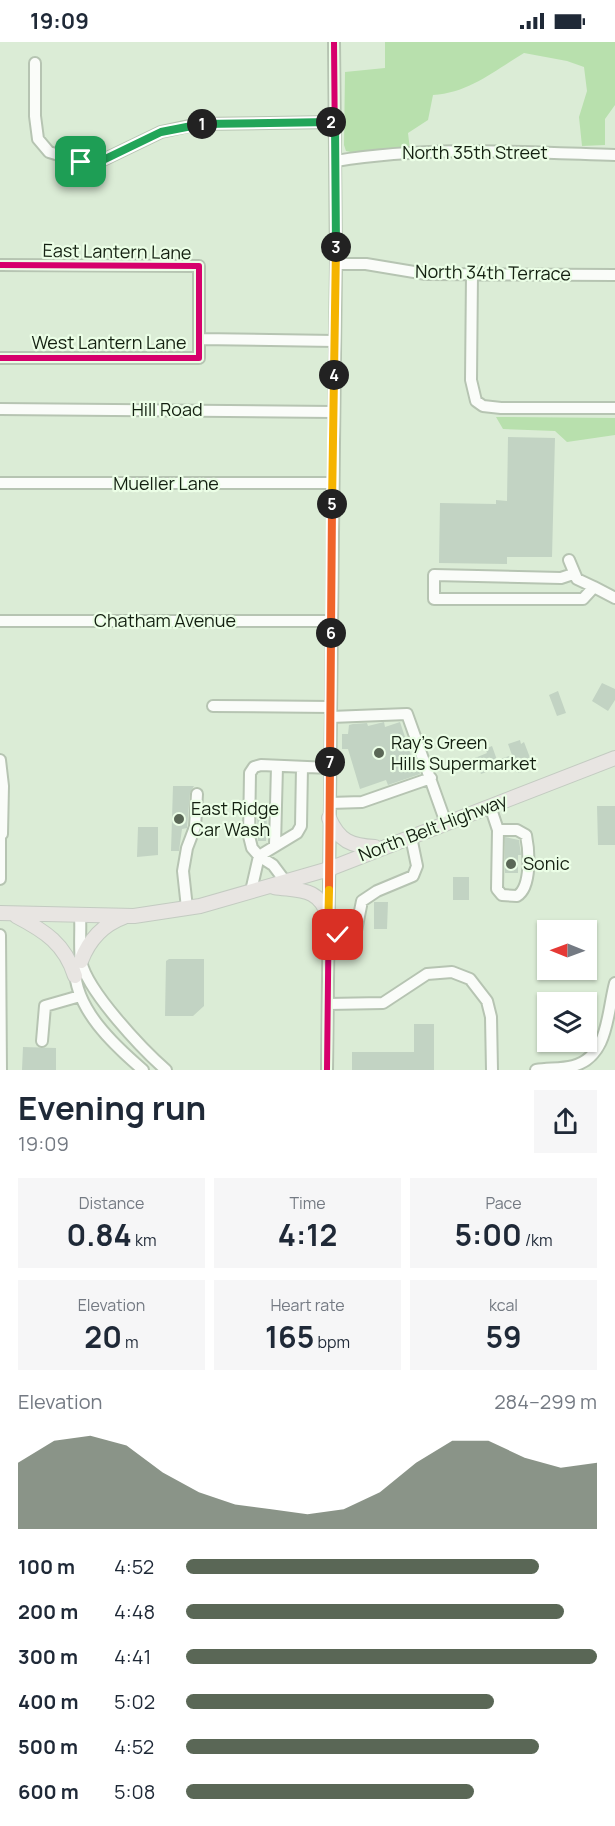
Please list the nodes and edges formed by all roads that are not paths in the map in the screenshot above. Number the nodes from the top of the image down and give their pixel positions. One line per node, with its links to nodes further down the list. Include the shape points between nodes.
1 (334, 42): 3 (street)
2 (35, 63): 3 (street, via 38,139 49,152 81,162 101,161 161,132 198,124)
3 (335, 122): 5 (street)
4 (615, 155): 5 (street, North 35th Street, via 423,152)
5 (336, 161): 6 (street)
6 (336, 264): 8 (street, North 34th Terrace, via 366,264 426,274); 11 (street)
7 (0, 265): 10 (street, East Lantern Lane, via 198,266)
8 (472, 274): 9 (street, North 34th Terrace); 13 (street, via 471,380 476,401 501,408)
9 (615, 275)
10 (199, 339): 11 (street); 12 (street, West Lantern Lane, via 199,358)
11 (335, 341): 15 (street)
12 (0, 358)
13 (615, 408)
14 (0, 409): 15 (street, Hill Road)
15 (333, 412): 17 (street)
16 (0, 483): 17 (street, Mueller Lane)
17 (333, 483): 23 (street)
18 (568, 560): 19 (street)
19 (573, 574): 20 (street); 20 (street, via 561,578 434,575 434,599 584,599)
20 (594, 587): 21 (street)
21 (615, 598)
22 (0, 621): 23 (street, Chatham Avenue)
23 (331, 621): 25 (street)
24 (213, 706): 25 (street)
25 (331, 712): 30 (street); 31 (street, via 407,714)
26 (615, 758): 35 (main road, North Belt Highway)
27 (0, 760): 32 (street)
28 (277, 766): 29 (street); 41 (street); 43 (street, via 261,765 250,773 249,836)
29 (302, 767): 30 (street); 41 (street, via 301,826 297,833)
30 (330, 768): 34 (street)
31 (431, 778): 34 (street, via 362,802); 37 (street)
32 (1, 786): 39 (street)
33 (197, 794): 49 (street, via 195,827 183,871)
34 (330, 804): 36 (street)
35 (490, 806): 37 (main road, North Belt Highway); 38 (street)
36 (329, 818): 42 (main road, via 340,837 349,843); 44 (street)
37 (446, 823): 40 (main road, North Belt Highway)
38 (498, 830): 38 (street, via 497,890 502,895 517,896 526,881 526,835 517,830)
39 (1, 834): 45 (street)
40 (411, 837): 42 (main road, North Belt Highway); 55 (street, via 417,866 413,876 362,901 356,931)
41 (275, 844): 43 (street)
42 (384, 848): 44 (main road, North Belt Highway)
43 (259, 856): 46 (street); 48 (street)
44 (329, 869): 46 (main road, North Belt Highway); 52 (street)
45 (0, 879)
46 (285, 881): 47 (main road, North Belt Highway)
47 (269, 886): 48 (main road, North Belt Highway); 52 (main road, via 310,892 319,897)
48 (251, 891): 49 (main road, North Belt Highway)
49 (187, 908): 53 (main road, North Belt Highway)
50 (6, 914): 51 (main road, North Belt Highway); 58 (main road, via 53,938 64,950)
51 (80, 915): 53 (main road, North Belt Highway); 56 (street); 58 (street, via 75,935)
52 (328, 915): 55 (street)
53 (127, 916): 56 (main road, via 95,936)
54 (0, 935): 57 (street)
55 (328, 936): 61 (street)
56 (81, 961): 65 (street, via 128,1032)
57 (0, 975): 64 (street)
58 (75, 976): 60 (street)
59 (615, 983): 68 (street, via 596,1051 572,1066)
60 (80, 996): 62 (street, via 45,1006); 63 (street)
61 (328, 1004): 66 (street); 67 (street, via 383,1003 427,974 452,972 470,978 487,1001 491,1017)
62 (42, 1041)
63 (138, 1068)
64 (1, 1069)
65 (166, 1070)
66 (327, 1070)
67 (492, 1070)
68 (536, 1070)

